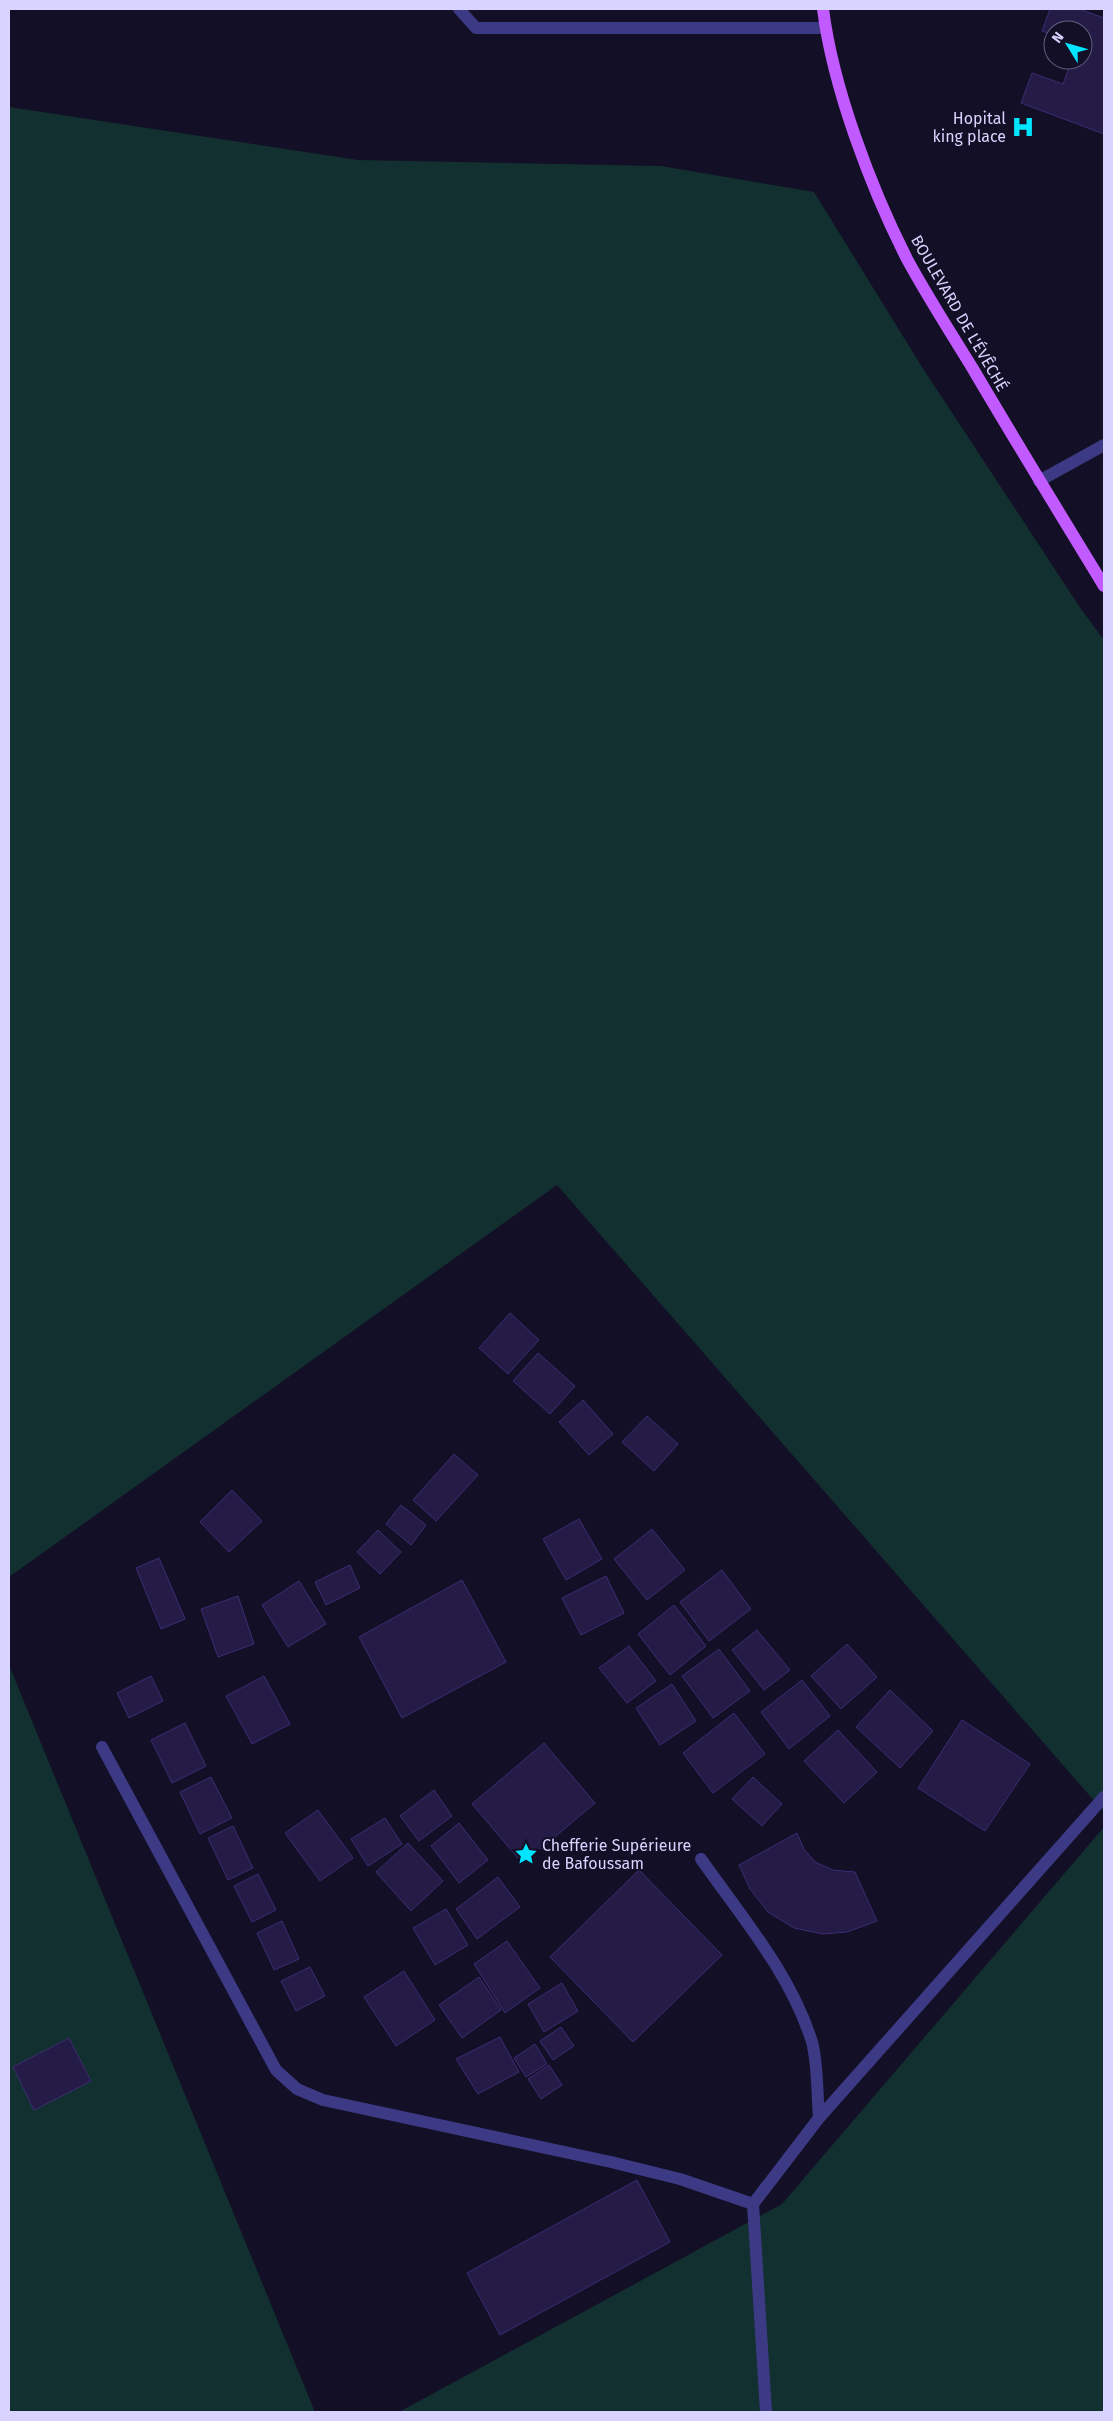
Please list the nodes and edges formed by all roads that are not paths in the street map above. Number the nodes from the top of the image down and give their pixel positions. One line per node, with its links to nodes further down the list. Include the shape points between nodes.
1 (459, 9): 3 (lane, via 476,28)
2 (823, 9): 3 (main road, BOULEVARD DE L'ÉVÊCHÉ)
3 (825, 28): 5 (main road, BOULEVARD DE L'ÉVÊCHÉ, via 864,160 907,258)
4 (1104, 445): 5 (lane)
5 (1039, 481): 6 (main road, BOULEVARD DE L'ÉVÊCHÉ)
6 (1104, 586)
7 (102, 1746): 11 (lane, via 276,2070 297,2089 323,2100 663,2174)
8 (1104, 1797): 10 (lane)
9 (701, 1859): 10 (lane, via 776,1967 799,2009 812,2044)
10 (819, 2118): 11 (lane)
11 (753, 2204): 12 (lane)
12 (766, 2412)

